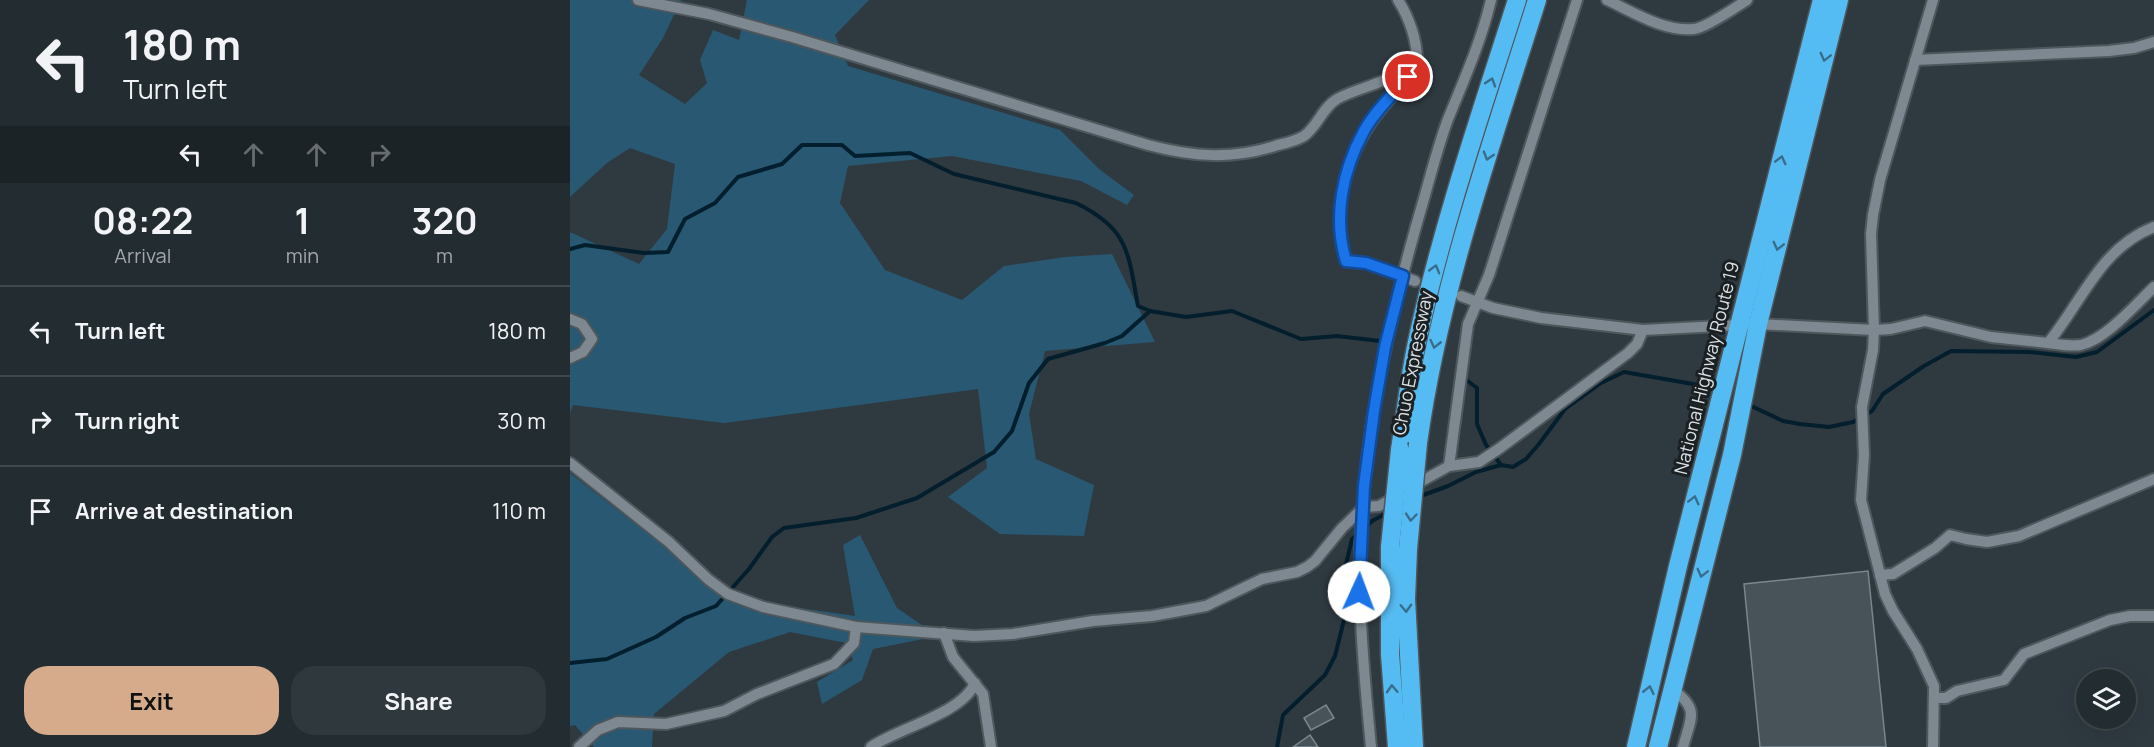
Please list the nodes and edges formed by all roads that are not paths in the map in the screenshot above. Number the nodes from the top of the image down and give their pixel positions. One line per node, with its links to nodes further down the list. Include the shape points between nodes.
1 (638, 0): 13 (street, via 792,37 1169,151 1209,156 1260,151 1296,140 1336,100 1394,77)
2 (1398, 0): 13 (street, via 1410,26)
3 (1491, 0): 16 (street, via 1448,122)
4 (1517, 0): 31 (highway, Chuo Expressway, one-way to 4, bridge, via 1400,450 1409,381 1434,273)
5 (1537, 0): 31 (highway, Chuo Expressway, one-way to 31, bridge, via 1452,277 1426,383)
6 (1577, 0): 20 (street)
7 (1607, 0): 8 (street, via 1664,26 1695,29)
8 (1747, 0)
9 (1822, 0): 22 (highway, National Highway Route 19, one-way to 9)
10 (1839, 0): 22 (highway, National Highway Route 19, one-way to 22)
11 (1933, 0): 14 (street)
12 (2154, 42): 14 (street, via 2109,51)
13 (1415, 55): 16 (street, via 1417,60 1408,77 1364,131 1343,182 1339,212 1346,261 1366,263)
14 (1915, 60): 24 (street, via 1873,214)
15 (2154, 227): 25 (street, via 2134,236 2108,258)
16 (1403, 276): 17 (street); 30 (street, via 1385,347)
17 (1415, 281)
18 (2154, 287): 25 (street, via 2094,339 2082,345)
19 (1461, 296): 20 (street)
20 (1477, 302): 23 (street, via 1540,318); 28 (street, via 1468,324)
21 (570, 319): 26 (street, via 582,324 592,339 583,352)
22 (1750, 324): 23 (street); 24 (street); 37 (highway, National Highway Route 19, one-way to 37, via 1747,386); 45 (highway, National Highway Route 19, one-way to 22, via 1725,380)
23 (1643, 330): 28 (street, via 1628,353 1500,448 1479,462)
24 (1874, 330): 25 (street, via 1925,321 1991,337); 32 (street, via 1862,407 1861,500)
25 (2048, 343)
26 (570, 358)
27 (570, 463): 34 (street, via 728,594 762,607)
28 (1449, 466): 30 (street)
29 (2154, 479): 32 (street, via 2019,536 1987,542 1950,534 1893,574)
30 (1363, 511): 35 (street, via 1307,567 1297,573 1262,579 1206,606 1005,635); 42 (street, via 1359,592)
31 (1399, 548): 43 (highway, Chuo Expressway, one-way to 31, via 1390,654); 44 (highway, Chuo Expressway, one-way to 44, via 1406,599)
32 (1880, 575): 38 (street, via 1889,604 1925,665)
33 (2154, 616): 38 (street, via 2110,620 2024,654 2004,680)
34 (856, 627): 35 (street); 39 (street, via 854,643 834,664 724,711 666,724 618,722 598,730)
35 (944, 633): 36 (street, via 954,657)
36 (975, 683): 40 (street, via 967,696 940,713); 41 (street, via 982,694)
37 (1672, 689): 46 (highway, National Highway Route 19); 47 (street, via 1692,713)
38 (1935, 698): 48 (street)
39 (579, 747)
40 (871, 747)
41 (991, 747)
42 (1371, 747)
43 (1397, 747)
44 (1414, 747)
45 (1636, 747)
46 (1658, 747)
47 (1683, 747)
48 (1933, 747)

